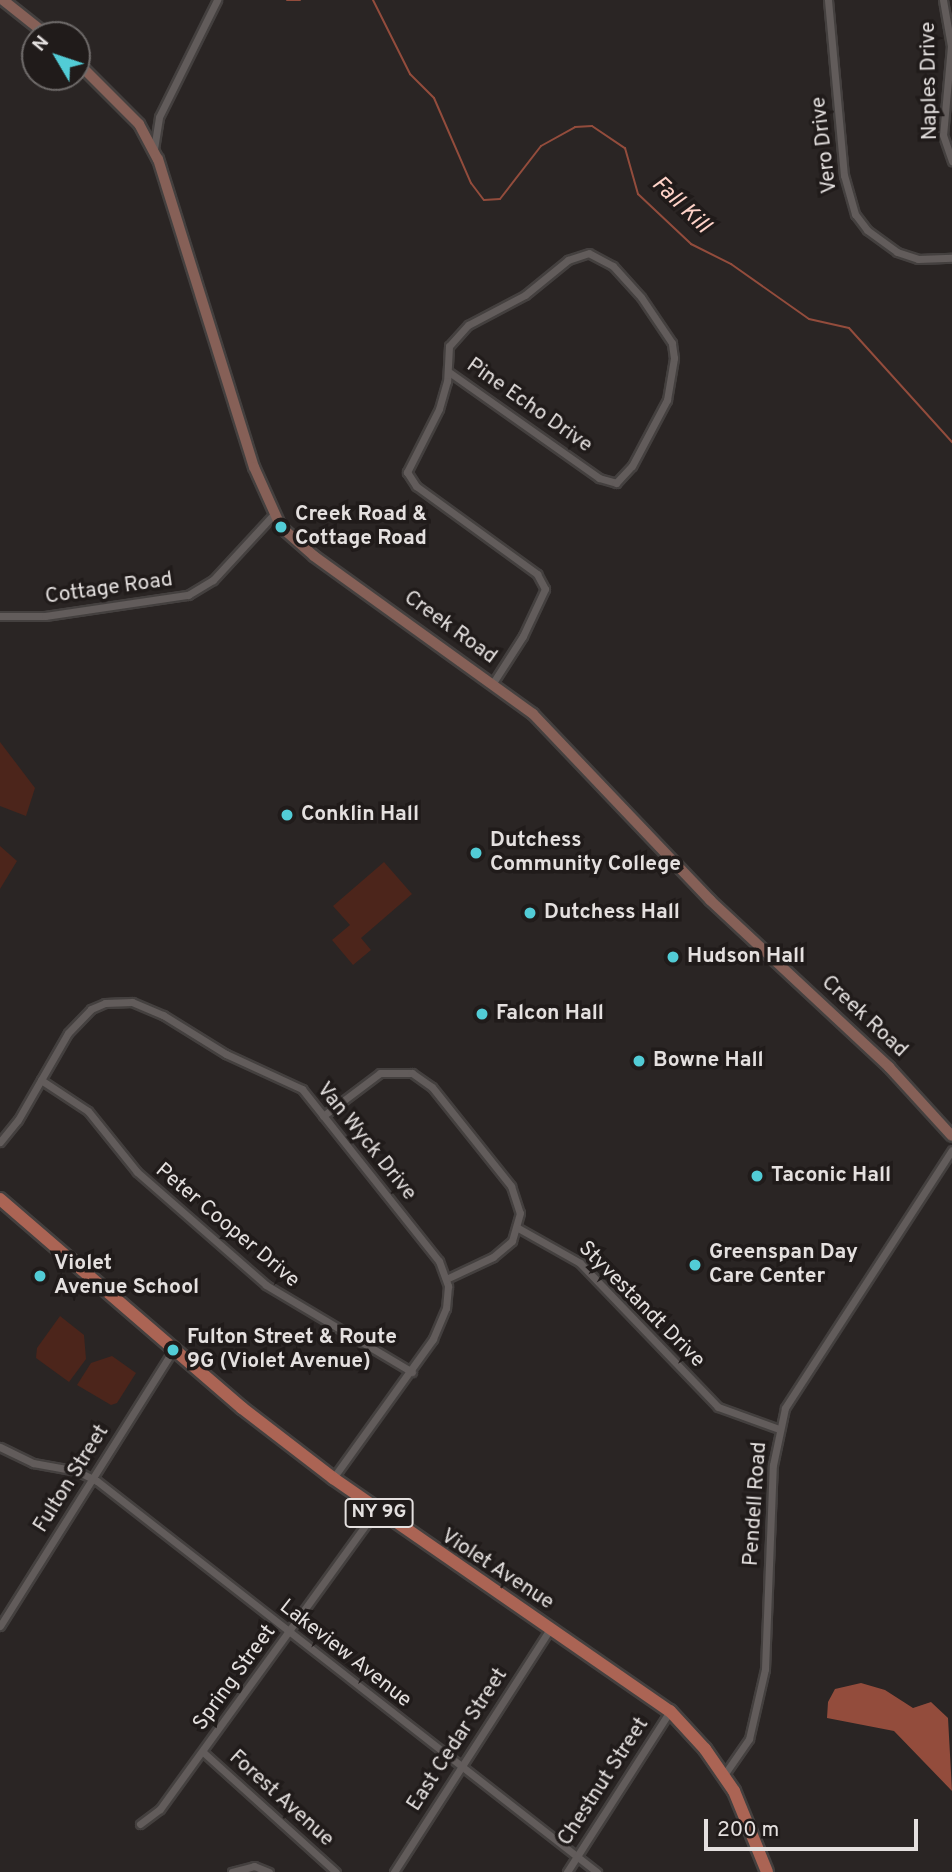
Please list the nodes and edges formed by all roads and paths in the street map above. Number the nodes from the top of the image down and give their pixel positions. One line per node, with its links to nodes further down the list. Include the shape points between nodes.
1 (3, 0): 5 (street)
2 (218, 0): 7 (street, via 159,117)
3 (828, 0): 9 (street, Vero Drive, via 844,175 855,214 867,230 897,252 918,259)
4 (943, 0): 8 (street, Naples Drive, via 951,46 943,135)
5 (29, 21)
6 (91, 75): 7 (street, Creek Road, via 124,107)
7 (154, 150): 11 (street, Creek Road)
8 (952, 162)
9 (952, 258)
10 (449, 372): 10 (street, Pine Echo Drive, via 608,484 621,481 657,421 673,383 672,343 613,266 589,253 568,260 525,295 459,332 449,346); 13 (street, Pine Echo Drive, via 439,409 407,472 416,486 537,574 545,589 523,636)
11 (273, 515): 12 (street, Cottage Road, via 213,580 188,595 45,616); 13 (street, Creek Road, via 314,556)
12 (0, 616)
13 (493, 683): 16 (street, Creek Road, via 543,724 710,900 890,1068)
14 (41, 1080): 15 (street, Van Wyck Drive, via 79,1019 105,1003 132,1002 163,1015 226,1054 293,1084); 17 (street, Van Wyck Drive); 23 (street, Peter Cooper Drive, via 88,1111 137,1172 266,1285)
15 (323, 1116): 20 (street, via 380,1073 398,1070 418,1075 515,1192); 21 (street, Van Wyck Drive, via 439,1261)
16 (952, 1136)
17 (0, 1142)
18 (952, 1150): 24 (street, Pendell Road, via 801,1377)
19 (0, 1199): 22 (main road, Violet Avenue / NY 9G)
20 (518, 1228): 21 (street, via 512,1241 493,1257); 24 (street, Styvestandt Drive, via 580,1263 718,1407)
21 (446, 1279): 23 (street, via 442,1322)
22 (173, 1350): 27 (main road, Violet Avenue / NY 9G); 28 (street, Fulton Street)
23 (412, 1372): 27 (street)
24 (779, 1429): 36 (street, Pendell Road, via 772,1480 765,1669 746,1749)
25 (3, 1449): 26 (street); 28 (street, Lakeview Avenue)
26 (0, 1459)
27 (333, 1478): 29 (main road, Violet Avenue / NY 9G)
28 (93, 1479): 30 (street, Fulton Street); 32 (street, Lakeview Avenue)
29 (376, 1511): 31 (main road, Violet Avenue / NY 9G); 32 (street, Spring Street)
30 (0, 1626)
31 (551, 1628): 33 (main road, Violet Avenue / NY 9G); 35 (street, East Cedar Street)
32 (290, 1633): 34 (street, Spring Street); 35 (street, Lakeview Avenue)
33 (670, 1711): 36 (main road, Violet Avenue / NY 9G); 38 (street, Chestnut Street)
34 (203, 1752): 37 (street, Spring Street, via 160,1809); 41 (street, Forest Avenue)
35 (461, 1768): 38 (street, Lakeview Avenue); 42 (street, East Cedar Street)
36 (724, 1775): 45 (main road, Violet Avenue / NY 9G, via 747,1816)
37 (141, 1824)
38 (576, 1858): 43 (street, Chestnut Street); 44 (street, Lakeview Avenue)
39 (232, 1872): 40 (street, via 254,1866)
40 (269, 1872)
41 (336, 1872)
42 (394, 1872)
43 (567, 1872)
44 (597, 1872)
45 (767, 1872)

